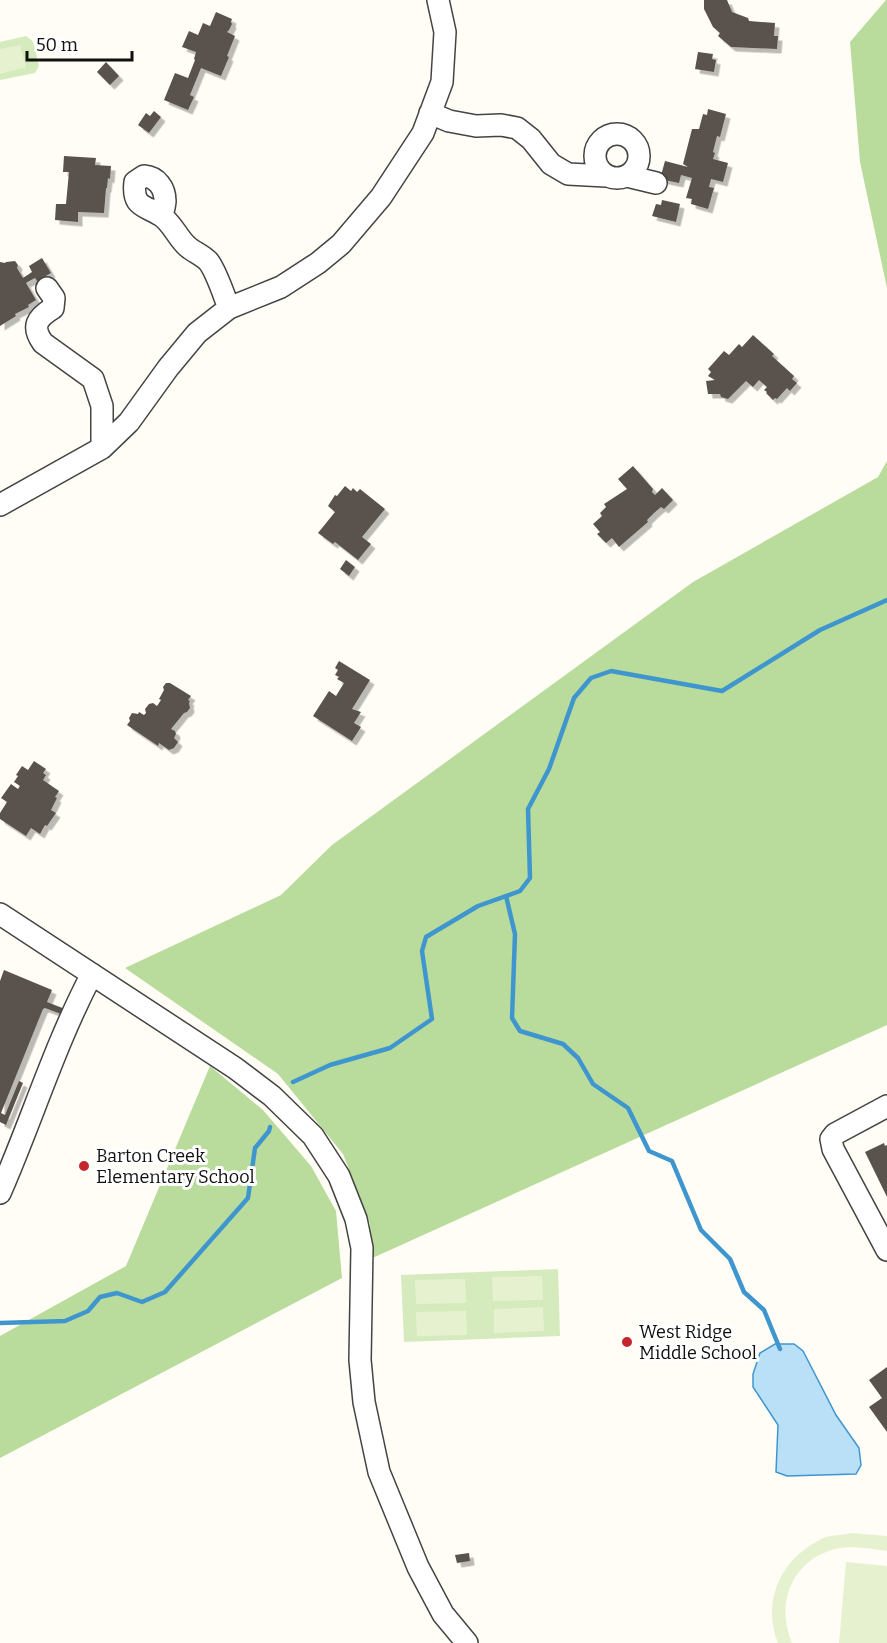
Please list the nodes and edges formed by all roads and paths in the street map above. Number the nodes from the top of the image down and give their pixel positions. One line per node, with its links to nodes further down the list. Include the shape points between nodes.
1 (438, 0): 2 (street, via 445,32 442,82)
2 (430, 113): 3 (street, via 449,122 517,128 551,164 568,174); 6 (street, via 423,132 381,197 341,244 281,287)
3 (656, 183)
4 (162, 216): 6 (street, via 214,270)
5 (47, 288): 7 (street, via 54,298 53,308 41,315 37,336 93,379 102,406)
6 (229, 308): 7 (street, via 197,333 129,422)
7 (102, 447): 8 (street)
8 (0, 505)
9 (0, 914): 10 (street)
10 (92, 974): 12 (street, via 76,1004); 14 (street, via 272,1096 313,1136 339,1176 356,1219 362,1248 360,1360 364,1402 379,1472 442,1614)
11 (887, 1106): 13 (street, via 831,1139)
12 (0, 1193)
13 (887, 1250)
14 (467, 1643)

